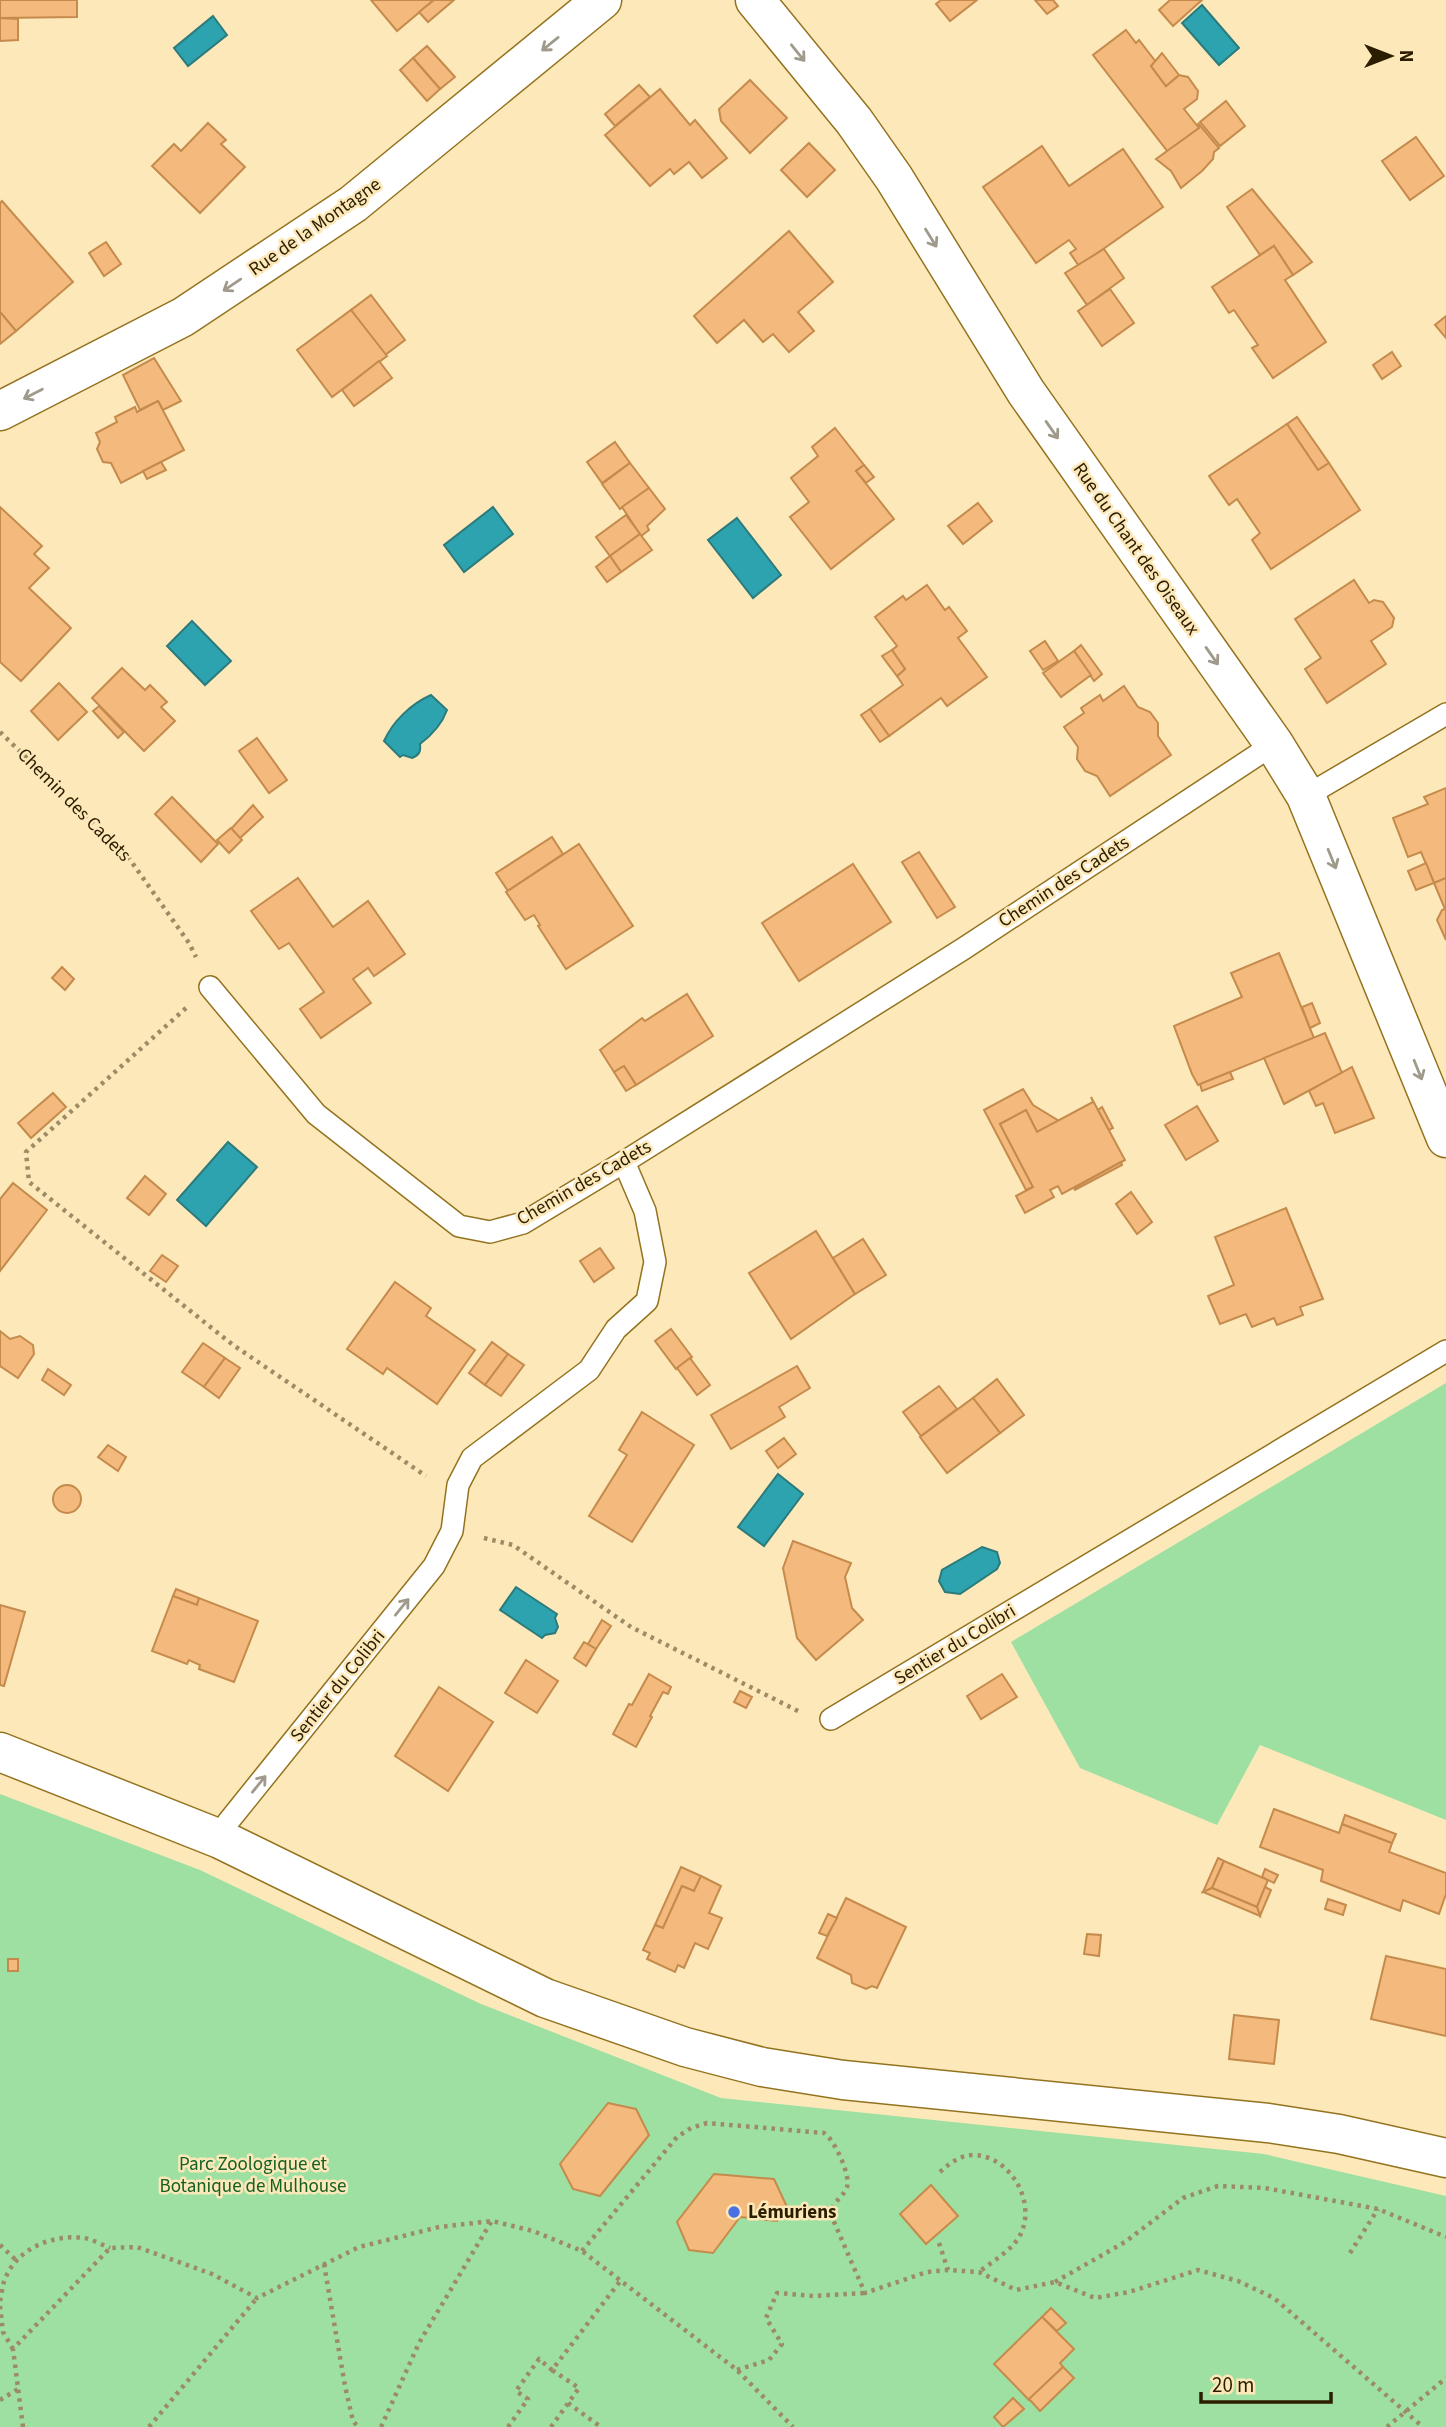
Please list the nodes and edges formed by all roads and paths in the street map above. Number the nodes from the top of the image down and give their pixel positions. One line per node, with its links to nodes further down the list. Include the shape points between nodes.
1 (602, 0): 3 (street, Rue de la Montagne, one-way to 3, via 353,204 183,317)
2 (755, 0): 6 (street, Rue du Chant des Oiseaux, one-way to 6, via 886,166 1026,392)
3 (0, 411)
4 (1446, 714): 7 (lane)
5 (0, 732): 8 (path, Chemin des Cadets, via 126,854 190,943)
6 (1273, 744): 7 (street, Rue du Chant des Oiseaux); 10 (lane, Chemin des Cadets, via 963,948)
7 (1306, 796): 9 (street, Rue du Chant des Oiseaux, one-way to 9)
8 (210, 987): 10 (lane, Chemin des Cadets, via 316,1114 459,1226 490,1231 523,1223); 12 (path, via 26,1152 29,1182 233,1345 425,1476)
9 (1446, 1138)
10 (624, 1162): 12 (lane, Sentier du Colibri, via 645,1211 655,1262 648,1301 616,1329 589,1370 472,1458)
11 (1446, 1352): 14 (lane, Sentier du Colibri)
12 (458, 1485): 13 (lane, Sentier du Colibri)
13 (453, 1531): 14 (path, via 513,1545 631,1627 821,1722); 16 (lane, Sentier du Colibri, one-way to 13, via 228,1822 434,1566)
14 (831, 1719)
15 (0, 1752): 16 (street)
16 (220, 1839): 17 (street, via 545,1998 643,2034 762,2067 843,2080 1268,2123)
17 (1446, 2158)
18 (940, 2172): 30 (path, via 955,2159 974,2155 1010,2172 1020,2186 1026,2214 1023,2230 1014,2245)
19 (1378, 2209): 21 (path); 26 (path); 32 (path, via 1265,2188 1219,2186 1183,2198 1125,2242)
20 (492, 2221): 25 (path); 28 (path, via 439,2227 359,2247); 47 (path, via 419,2343)
21 (1446, 2237)
22 (939, 2243): 29 (path)
23 (0, 2245): 27 (path)
24 (110, 2248): 27 (path, via 86,2238 50,2239); 34 (path, via 136,2247 212,2274); 36 (path)
25 (582, 2251): 31 (path); 33 (path, via 677,2137 691,2128 707,2123 824,2133 831,2138 847,2176 847,2187 831,2207 831,2215)
26 (1350, 2253)
27 (17, 2261): 35 (path, via 5,2277)
28 (324, 2263): 34 (path); 46 (path, via 345,2386)
29 (948, 2270): 30 (path); 33 (path, via 927,2272)
30 (979, 2272): 32 (path, via 1016,2290)
31 (621, 2280): 37 (path); 38 (path)
32 (1055, 2282): 43 (path, via 1095,2298 1198,2270 1238,2281 1273,2298)
33 (865, 2293): 38 (path, via 777,2293 766,2318 782,2344 769,2360)
34 (257, 2298): 45 (path)
35 (0, 2303): 36 (path, via 3,2332)
36 (13, 2349): 40 (path)
37 (552, 2370): 42 (path, via 579,2388); 48 (path, via 539,2359 516,2391 528,2399)
38 (737, 2370): 51 (path)
39 (1446, 2378): 43 (path)
40 (18, 2389): 41 (path); 44 (path)
41 (0, 2400)
42 (568, 2403): 49 (path); 50 (path)
43 (1405, 2412): 52 (path); 53 (path)
44 (23, 2427)
45 (149, 2427)
46 (358, 2427)
47 (381, 2427)
48 (508, 2427)
49 (551, 2427)
50 (601, 2427)
51 (793, 2427)
52 (1388, 2427)
53 (1423, 2427)

